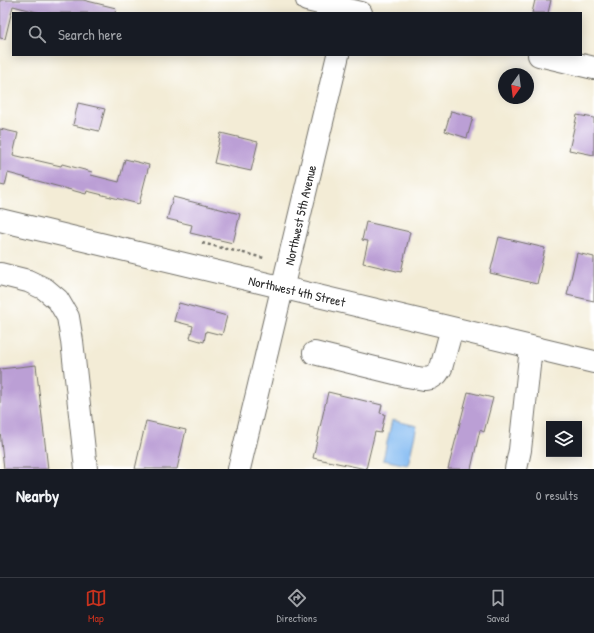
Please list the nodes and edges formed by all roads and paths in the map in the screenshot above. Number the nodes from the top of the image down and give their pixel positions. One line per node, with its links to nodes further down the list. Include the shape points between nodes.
1 (307, 0): 2 (street)
2 (352, 9)
3 (338, 56): 10 (street, Northwest 5th Avenue)
4 (543, 56): 5 (street)
5 (594, 68)
6 (0, 220): 10 (street, Northwest 4th Street)
7 (202, 243): 8 (path)
8 (264, 258)
9 (0, 274): 15 (street, via 28,281 45,289 58,300 68,317)
10 (283, 288): 11 (street, Northwest 4th Street); 16 (street, Northwest 5th Avenue)
11 (452, 328): 12 (street, Northwest 4th Street); 13 (street, via 442,368 430,378 407,376)
12 (531, 347): 14 (street, Northwest 4th Street); 17 (street)
13 (314, 353)
14 (594, 362)
15 (86, 469)
16 (239, 469)
17 (516, 469)

